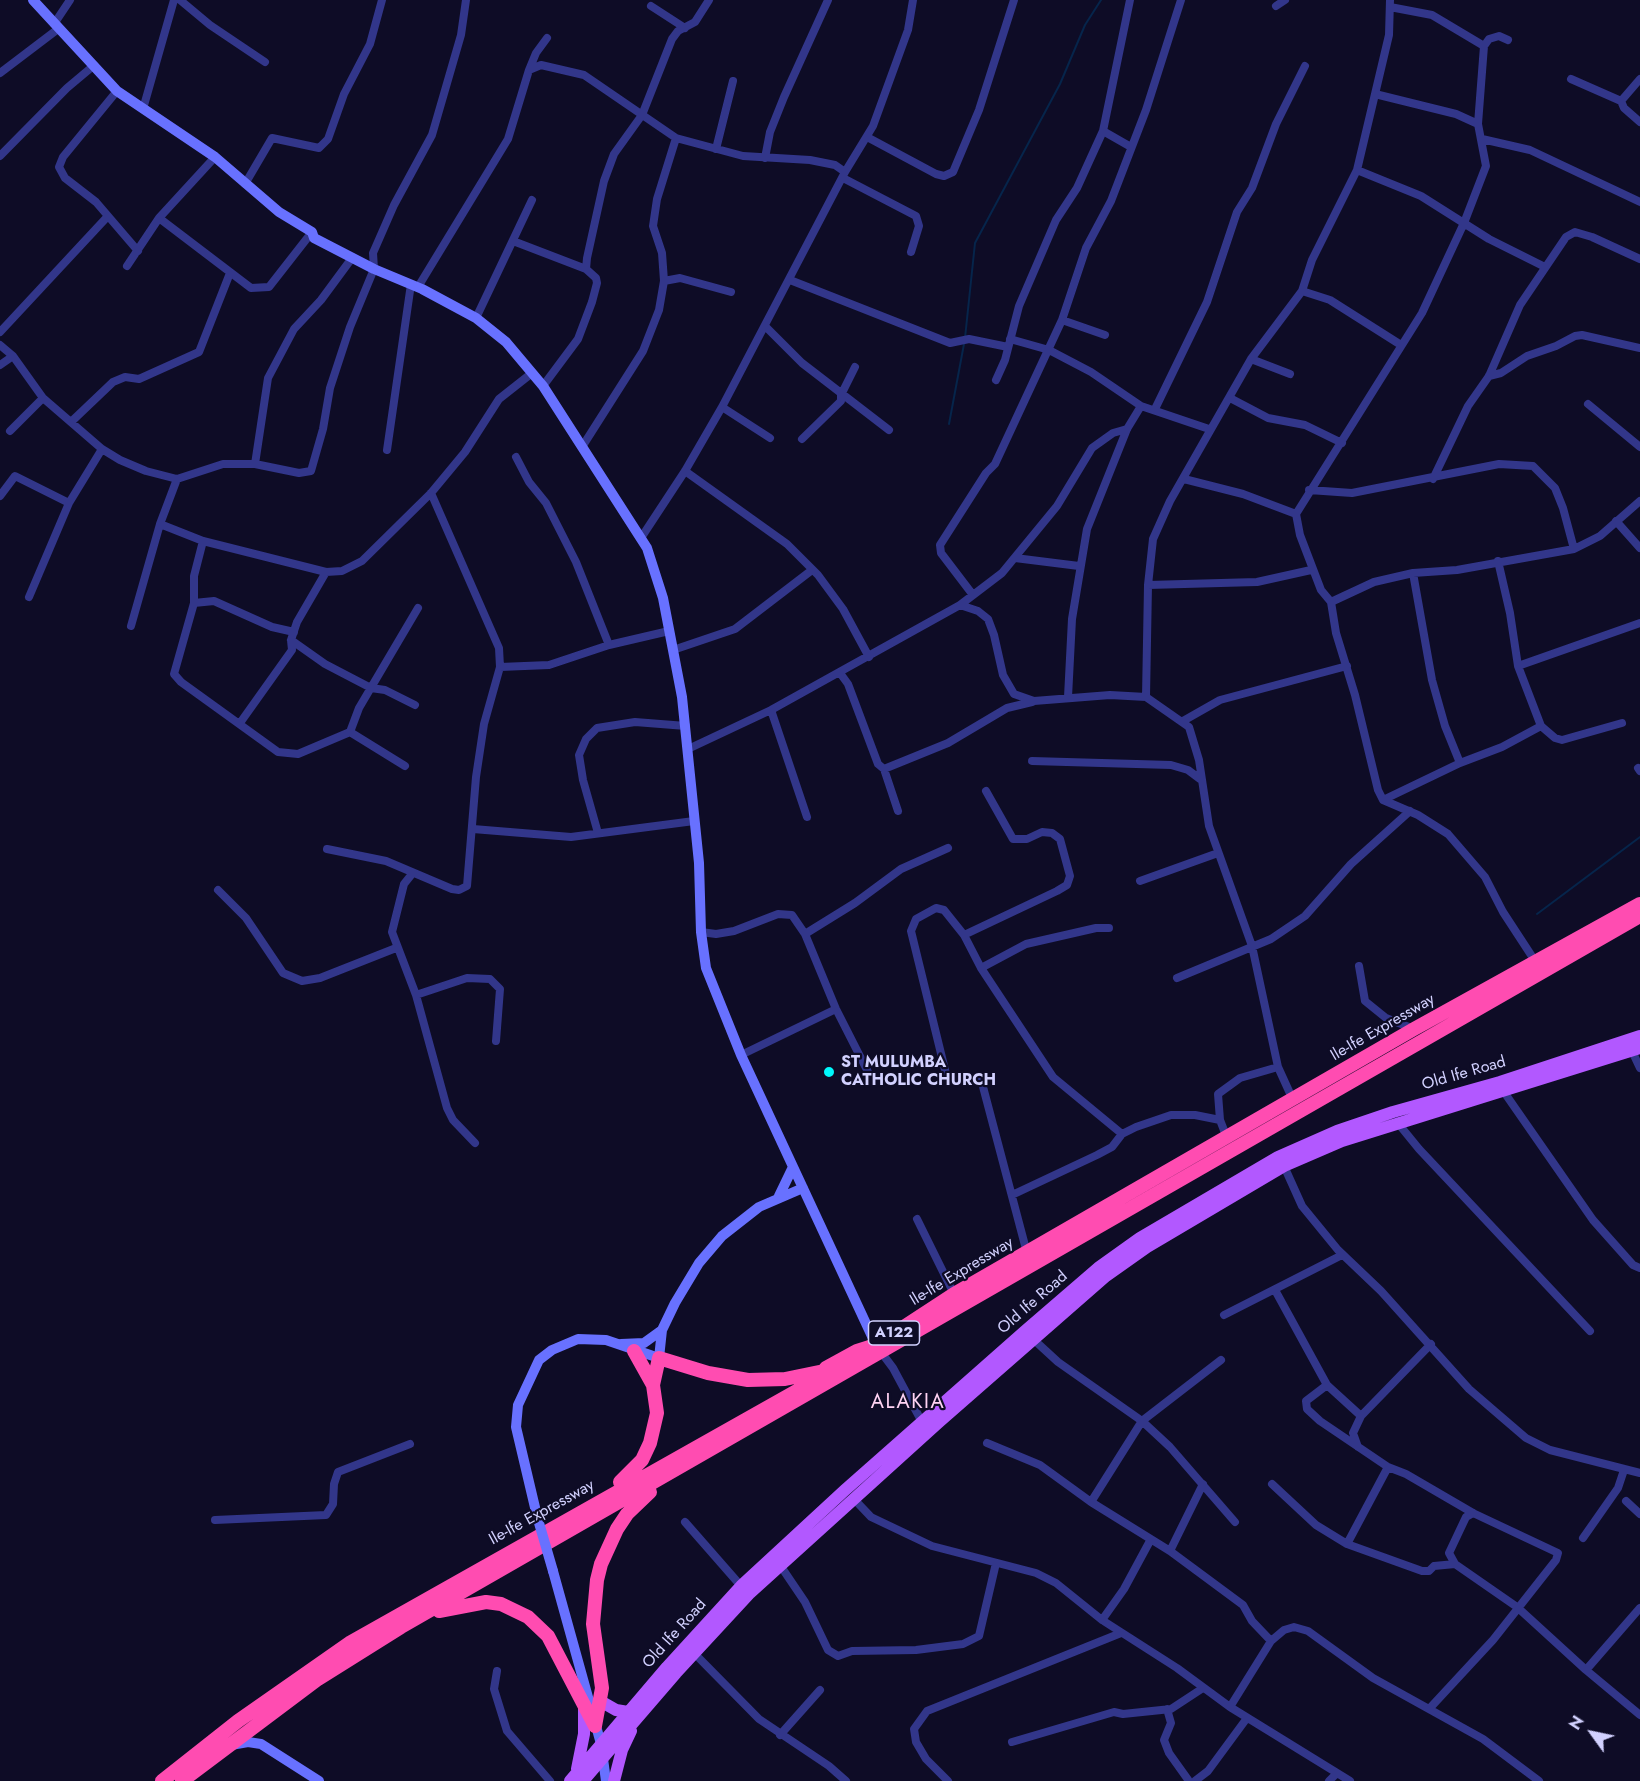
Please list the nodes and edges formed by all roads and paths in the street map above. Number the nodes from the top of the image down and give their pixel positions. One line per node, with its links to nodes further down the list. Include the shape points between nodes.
1 (33, 0): 17 (street)
2 (70, 0): 17 (street)
3 (174, 0): 33 (street)
4 (180, 0): 22 (street)
5 (382, 0): 48 (street, via 370,44 344,94 328,139 319,148 272,138)
6 (466, 0): 62 (street, via 432,135 373,253)
7 (709, 0): 18 (street, via 695,22)
8 (828, 0): 45 (street, via 783,97)
9 (913, 0): 38 (street, via 908,30 891,81)
10 (1014, 0): 38 (street, via 979,110 953,172 936,174)
11 (1130, 0): 37 (street)
12 (1181, 0): 41 (street)
13 (1286, 0): 16 (street)
14 (1390, 3): 21 (street, via 1432,15); 31 (street, via 1389,35)
15 (651, 6): 18 (street)
16 (1276, 6)
17 (56, 26): 24 (street); 26 (street)
18 (685, 28): 34 (street, via 672,39)
19 (547, 38): 25 (street)
20 (1508, 40): 21 (street, via 1499,36)
21 (1484, 46): 36 (street)
22 (265, 62)
23 (1305, 66): 95 (street, via 1276,124 1252,188 1237,212 1206,302)
24 (92, 67): 30 (street); 43 (street, via 44,109)
25 (529, 70): 34 (street, via 541,65 584,75); 67 (street, via 508,140)
26 (0, 73)
27 (1571, 79): 32 (street)
28 (1640, 79): 32 (street)
29 (733, 81): 42 (street)
30 (117, 91): 33 (street); 51 (street, via 59,167 64,178)
31 (1375, 94): 36 (street); 46 (street)
32 (1620, 101): 35 (street)
33 (143, 109): 44 (street)
34 (642, 115): 39 (street); 63 (street, via 614,153 592,230)
35 (1640, 122)
36 (1478, 123): 40 (street)
37 (1103, 131): 41 (street); 75 (street, via 1077,188 1056,220)
38 (867, 136): 47 (street)
39 (676, 138): 42 (street); 66 (street, via 653,226 662,253)
40 (1482, 139): 50 (street, via 1530,150); 53 (street, via 1486,166)
41 (1131, 147): 71 (street, via 1111,201 1086,248)
42 (716, 148): 45 (street)
43 (0, 156)
44 (215, 157): 48 (street); 52 (street)
45 (765, 158): 47 (street, via 835,165)
46 (1357, 170): 53 (street, via 1421,196); 68 (street, via 1312,260)
47 (844, 175): 57 (street, via 916,216 919,226); 65 (street)
48 (245, 184): 54 (street)
49 (532, 200): 55 (street)
50 (1640, 201)
51 (108, 216): 56 (street); 73 (street)
52 (159, 218): 56 (street); 64 (street)
53 (1464, 223): 61 (street); 77 (street, via 1422,313)
54 (312, 232): 58 (street, via 314,238); 64 (street, via 269,287 251,288)
55 (513, 241): 63 (street); 70 (street)
56 (138, 251): 60 (street)
57 (911, 252)
58 (352, 258): 62 (street); 109 (street, via 294,329 268,378)
59 (1640, 259): 61 (street, via 1575,232 1566,237)
60 (127, 266)
61 (1545, 267): 86 (street, via 1521,305)
62 (374, 269): 67 (street); 109 (street, via 330,388 311,471 299,473)
63 (586, 269): 88 (street, via 596,278 592,302 578,339)
64 (230, 273): 96 (street, via 199,352 139,379 125,377 113,382)
65 (790, 280): 72 (street); 75 (street, via 950,343 969,339)
66 (664, 281): 69 (street, via 680,278); 104 (street, via 659,309 643,351)
67 (414, 286): 70 (street); 107 (street)
68 (1302, 291): 77 (street, via 1330,300); 81 (street)
69 (731, 292)
70 (476, 318): 84 (street, via 506,342)
71 (1062, 321): 74 (street); 79 (street)
72 (765, 326): 89 (street); 94 (street)
73 (0, 332)
74 (1105, 334)
75 (1009, 343): 79 (street); 87 (street)
76 (0, 345): 80 (street)
77 (1401, 345): 103 (street)
78 (1640, 348): 86 (street, via 1575,336)
79 (1049, 350): 93 (street); 134 (street, via 995,464 940,545 941,553)
80 (12, 356): 82 (street); 90 (street)
81 (1251, 359): 85 (street); 91 (street)
82 (0, 365)
83 (855, 367): 89 (street)
84 (532, 373): 88 (street); 115 (street, via 499,399 465,452)
85 (1290, 374)
86 (1489, 376): 113 (street, via 1468,406)
87 (996, 380)
88 (543, 386): 104 (street)
89 (841, 395): 99 (street); 102 (street, via 841,401)
90 (43, 398): 96 (street); 100 (street)
91 (1230, 398): 98 (street); 103 (street, via 1268,418 1305,425)
92 (1588, 404): 105 (street)
93 (1142, 406): 95 (street); 97 (street)
94 (722, 407): 101 (street); 110 (street)
95 (1155, 409): 98 (street)
96 (71, 422): 106 (street)
97 (1127, 429): 126 (street, via 1113,433 1092,448 1057,506); 128 (street, via 1087,529)
98 (1209, 429): 112 (street)
99 (888, 430)
100 (10, 431)
101 (770, 438)
102 (802, 439)
103 (1342, 443): 114 (street)
104 (582, 447): 122 (street)
105 (1640, 447)
106 (102, 449): 111 (street, via 146,471); 118 (street)
107 (387, 450)
108 (516, 458): 144 (street, via 528,482 546,503 576,562)
109 (255, 464): 111 (street, via 223,464)
110 (685, 471): 122 (street); 129 (street, via 787,544)
111 (177, 479): 121 (street)
112 (1184, 479): 119 (street, via 1244,494); 133 (street, via 1153,539)
113 (1433, 479): 114 (street, via 1352,493); 125 (street, via 1499,464 1533,466 1555,488)
114 (1309, 490): 119 (street)
115 (431, 493): 131 (street, via 362,561 342,571); 149 (street, via 500,648)
116 (0, 496): 118 (street, via 15,476)
117 (1640, 501): 120 (street)
118 (69, 503): 135 (street)
119 (1296, 514): 130 (street)
120 (1616, 521): 124 (street); 125 (street, via 1600,536)
121 (160, 524): 123 (street); 141 (street)
122 (641, 538): 142 (street, via 652,559)
123 (203, 541): 131 (street); 137 (street, via 194,576)
124 (1640, 548)
125 (1574, 549): 127 (street)
126 (1015, 558): 128 (street); 134 (street)
127 (1498, 561): 132 (street, via 1457,570); 148 (street)
128 (1079, 566): 153 (street)
129 (812, 570): 145 (street, via 735,629); 146 (street, via 843,609)
130 (1311, 570): 133 (street, via 1257,582); 136 (street)
131 (326, 572): 143 (street)
132 (1413, 573): 136 (street, via 1374,582); 167 (street, via 1432,680)
133 (1148, 585): 154 (street)
134 (974, 595): 138 (street)
135 (29, 597)
136 (1331, 602): 147 (street)
137 (194, 603): 143 (street, via 214,601); 160 (street, via 174,674)
138 (960, 604): 146 (street); 152 (street, via 988,620 1003,675)
139 (418, 608): 151 (street)
140 (1640, 623): 148 (street)
141 (131, 626)
142 (669, 631): 144 (street); 145 (street)
143 (292, 636): 151 (street, via 325,664); 160 (street, via 292,650)
144 (609, 645): 149 (street, via 549,665)
145 (673, 650): 162 (street)
146 (869, 657): 150 (street)
147 (1347, 666): 159 (street, via 1220,700); 172 (street)
148 (1518, 666): 163 (street)
149 (500, 667): 177 (street, via 484,724)
150 (840, 673): 158 (street); 169 (street, via 848,684 878,764)
151 (371, 688): 156 (street, via 385,690); 164 (street)
152 (1014, 694): 155 (street); 157 (street)
153 (1068, 697): 154 (street); 155 (street)
154 (1146, 697): 159 (street)
155 (1034, 701): 157 (street)
156 (415, 705)
157 (1007, 708): 169 (street, via 948,743)
158 (771, 710): 165 (street); 175 (street)
159 (1183, 721): 170 (street, via 1189,727 1199,760)
160 (240, 723): 164 (street, via 278,752 298,754)
161 (1622, 723): 163 (street, via 1562,740)
162 (686, 726): 165 (street); 178 (street, via 635,722 597,728 586,739 579,755)
163 (1541, 726): 167 (street)
164 (350, 732): 168 (street)
165 (688, 749): 176 (street)
166 (1032, 761): 170 (street, via 1171,765)
167 (1460, 763): 172 (street)
168 (405, 766)
169 (884, 769): 173 (street)
170 (1200, 779): 181 (street)
171 (986, 791): 190 (street, via 1013,838 1027,839 1042,832 1060,839 1070,876 1067,885 1057,891)
172 (1383, 800): 174 (street)
173 (898, 811)
174 (1410, 811): 191 (street, via 1351,864 1305,916 1271,939); 193 (street, via 1448,834 1485,877)
175 (807, 817)
176 (693, 821): 178 (street); 188 (street, via 699,863)
177 (473, 830): 178 (street, via 571,837); 182 (street, via 467,886 452,889)
178 (598, 833)
179 (948, 848): 189 (street, via 901,869)
180 (327, 849): 182 (street, via 386,861)
181 (1218, 853): 183 (street); 191 (street)
182 (412, 874): 192 (street, via 404,884 392,932)
183 (1140, 881)
184 (218, 890): 192 (street, via 246,918 283,973 302,981 320,978)
185 (1640, 904): 193 (highway, Ile-Ife Expressway / A122)
186 (1640, 916): 232 (highway, Ile-Ife Expressway / A122)
187 (1109, 928): 195 (street, via 1026,944)
188 (700, 932): 189 (street, via 734,931 778,914 792,915); 203 (street, via 713,990)
189 (805, 934): 198 (street)
190 (964, 935): 195 (street); 218 (street, via 944,910 936,908 916,919 911,931 947,1078 977,1077 982,1083)
191 (1252, 946): 196 (street); 204 (street)
192 (396, 948): 197 (street)
193 (1535, 961): 199 (highway, Ile-Ife Expressway / A122)
194 (1359, 966): 199 (street, via 1365,1000 1386,1018)
195 (981, 968): 212 (street, via 1053,1077)
196 (1177, 978)
197 (416, 995): 201 (street, via 467,978 490,979 500,989); 214 (street, via 447,1108)
198 (836, 1010): 203 (street); 207 (street)
199 (1414, 1029): 209 (highway, Ile-Ife Expressway / A122)
200 (1640, 1036): 205 (main road, Old Ife Road)
201 (496, 1041)
202 (1636, 1049): 205 (main road, Old Ife Road); 206 (street)
203 (741, 1055): 216 (street)
204 (1278, 1067): 209 (street); 210 (street, via 1240,1078 1218,1094)
205 (1561, 1068): 208 (main road, Old Ife Road); 239 (main road, Old Ife Road, via 1348,1127 1259,1167 1140,1238 1098,1268)
206 (1640, 1068)
207 (868, 1072)
208 (1504, 1092): 211 (main road, Old Ife Road); 223 (street, via 1593,1220)
209 (1293, 1100): 213 (highway, Ile-Ife Expressway / A122)
210 (1220, 1120): 212 (street, via 1171,1115); 213 (street)
211 (1397, 1122): 215 (main road, Old Ife Road); 228 (street)
212 (1122, 1134): 218 (street, via 1112,1147)
213 (1227, 1138): 221 (highway, Ile-Ife Expressway / A122)
214 (475, 1143)
215 (1284, 1166): 222 (street, via 1302,1206); 229 (main road, Old Ife Road, via 1147,1247 1106,1276)
216 (794, 1167): 217 (street); 219 (street)
217 (803, 1188): 219 (street); 232 (street)
218 (1012, 1195): 221 (street)
219 (779, 1196): 227 (street, via 722,1236 699,1263)
220 (917, 1219): 225 (street)
221 (1026, 1253): 225 (highway, Ile-Ife Expressway / A122)
222 (1342, 1255): 224 (street); 230 (street)
223 (1640, 1268)
224 (1275, 1290): 226 (street); 237 (street)
225 (954, 1294): 232 (highway, Ile-Ife Expressway / A122)
226 (1224, 1315)
227 (662, 1330): 231 (street, via 644,1343); 234 (street)
228 (1590, 1331)
229 (1033, 1339): 239 (main road, Old Ife Road); 241 (street, via 1058,1362)
230 (1431, 1344): 240 (street); 248 (street, via 1469,1389 1526,1438 1550,1450)
231 (619, 1345): 233 (street); 288 (street, bridge, via 590,1339 572,1341 539,1360 518,1405 516,1427)
232 (878, 1349): 236 (highway, Ile-Ife Expressway / A122, via 857,1351); 242 (street); 246 (highway, Ile-Ife Expressway / A122)
233 (634, 1351): 234 (street); 238 (highway)
234 (659, 1358): 236 (highway, via 748,1380 785,1379); 238 (highway)
235 (1221, 1360): 241 (street)
236 (821, 1371): 255 (highway, Ile-Ife Expressway / A122, via 816,1380)
237 (1327, 1384): 240 (street); 245 (street, via 1306,1401 1307,1409)
238 (653, 1385): 255 (highway, via 657,1413 642,1460 615,1487)
239 (949, 1407): 242 (main road, Old Ife Road); 252 (main road, Old Ife Road)
240 (1361, 1416): 245 (street, via 1353,1433)
241 (1142, 1420): 250 (street); 254 (street)
242 (922, 1422): 268 (main road, Old Ife Road)
243 (987, 1443): 254 (street, via 1040,1465)
244 (410, 1444): 258 (street, via 338,1472 333,1504 326,1515)
245 (1359, 1449): 247 (street)
246 (697, 1458): 272 (highway, Ile-Ife Expressway / A122); 280 (highway, via 633,1508 617,1528 601,1564 593,1611)
247 (1388, 1467): 256 (street); 263 (street)
248 (1624, 1470): 249 (street); 261 (street, via 1618,1488)
249 (1640, 1473)
250 (1203, 1484): 260 (street); 264 (street)
251 (1272, 1484): 263 (street, via 1316,1525)
252 (853, 1498): 265 (street, via 871,1516 902,1533); 267 (main road, Old Ife Road)
253 (1626, 1501): 257 (street)
254 (1091, 1502): 262 (street)
255 (588, 1506): 296 (highway, Ile-Ife Expressway / A122, via 351,1642 238,1720)
256 (1473, 1513): 266 (street, via 1466,1517 1449,1553); 269 (street, via 1558,1553)
257 (1640, 1514)
258 (215, 1520)
259 (685, 1522): 268 (street)
260 (1235, 1522)
261 (1583, 1538)
262 (1151, 1539): 264 (street); 271 (street)
263 (1347, 1544): 266 (street, via 1422,1571)
264 (1170, 1551): 274 (street, via 1244,1605)
265 (996, 1563): 267 (street, via 979,1636 963,1644 916,1650 852,1651 838,1656 828,1650 805,1602); 271 (street, via 1036,1573 1056,1583)
266 (1455, 1564): 269 (street)
267 (780, 1565): 275 (main road, Old Ife Road)
268 (741, 1586): 285 (main road, Old Ife Road)
269 (1517, 1607): 277 (street); 283 (street, via 1493,1640)
270 (1640, 1608): 277 (street)
271 (1102, 1620): 273 (street)
272 (401, 1627): 282 (highway, via 435,1612 471,1603 486,1602 515,1610 548,1636); 292 (highway, Ile-Ife Expressway / A122, via 318,1679)
273 (1121, 1633): 278 (street); 303 (street, via 927,1711 914,1729 916,1742 926,1759)
274 (1270, 1641): 281 (street); 283 (street, via 1294,1627 1308,1631 1373,1678)
275 (694, 1653): 285 (main road, Old Ife Road); 289 (street)
276 (497, 1671): 299 (street, via 494,1689 507,1731)
277 (1586, 1671): 286 (street)
278 (1203, 1688): 281 (street); 284 (street)
279 (820, 1690): 289 (street)
280 (602, 1702): 285 (main road); 288 (highway)
281 (1230, 1707): 287 (street)
282 (584, 1708): 288 (highway); 295 (main road)
283 (1430, 1708): 308 (street, via 1483,1739)
284 (1167, 1709): 290 (street, via 1114,1712); 304 (street, via 1172,1723 1164,1740)
285 (633, 1715): 291 (main road, Old Ife Road); 293 (main road, Old Ife Road); 301 (main road)
286 (1640, 1715)
287 (1247, 1718): 294 (street); 305 (street, via 1208,1772)
288 (596, 1726): 291 (street)
289 (780, 1735): 302 (street)
290 (1012, 1742)
291 (600, 1744): 293 (street); 295 (main road, Old Ife Road)
292 (227, 1745): 297 (highway, Ile-Ife Expressway / A122); 298 (street, via 261,1744)
293 (603, 1757): 295 (main road, Old Ife Road); 300 (street)
294 (1337, 1773): 306 (street); 307 (street)
295 (576, 1779)
296 (162, 1781)
297 (182, 1781)
298 (320, 1781)
299 (550, 1781)
300 (606, 1781)
301 (614, 1781)
302 (846, 1781)
303 (948, 1781)
304 (1189, 1781)
305 (1195, 1781)
306 (1329, 1781)
307 (1350, 1781)
308 (1539, 1781)

